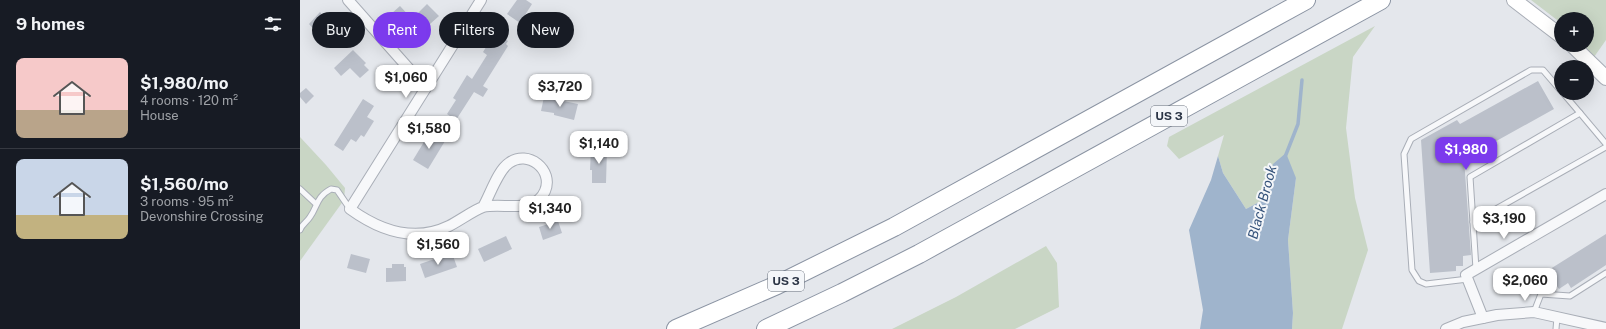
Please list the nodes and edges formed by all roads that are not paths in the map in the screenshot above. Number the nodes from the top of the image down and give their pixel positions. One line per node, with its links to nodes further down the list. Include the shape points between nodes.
1 (348, 0): 10 (street)
2 (481, 0): 10 (street)
3 (1306, 0): 29 (highway, US 3, via 894,227 777,285)
4 (1381, 0): 30 (highway, US 3, via 919,254)
5 (1514, 0): 6 (main road)
6 (1554, 31)
7 (1579, 52): 8 (main road)
8 (1606, 78)
9 (1554, 83): 23 (lane, via 1543,70 1531,70 1411,139 1404,154 1412,270 1419,280 1426,284)
10 (426, 88): 18 (street)
11 (1569, 100): 12 (lane)
12 (1580, 113): 13 (lane); 19 (lane, via 1470,177)
13 (1606, 146): 19 (lane)
14 (300, 189): 16 (lane)
15 (1606, 194): 21 (street)
16 (316, 204): 18 (lane, via 325,192 334,188); 20 (lane, via 312,215)
17 (483, 207): 17 (street, via 525,205 534,202 545,191 544,171 537,163 528,159 513,160 502,171); 18 (street, via 443,229 410,235 378,227)
18 (350, 209)
19 (1473, 222): 21 (lane)
20 (300, 227)
21 (1476, 269): 23 (street, via 1466,275)
22 (1606, 273): 24 (lane, via 1570,296 1541,294)
23 (1468, 279): 26 (street)
24 (1534, 312): 25 (street); 26 (street)
25 (1557, 317): 27 (street); 32 (lane)
26 (1483, 318): 31 (street)
27 (1584, 326): 28 (street)
28 (1606, 328)
29 (676, 329)
30 (766, 329)
31 (1446, 329)
32 (1556, 329)

